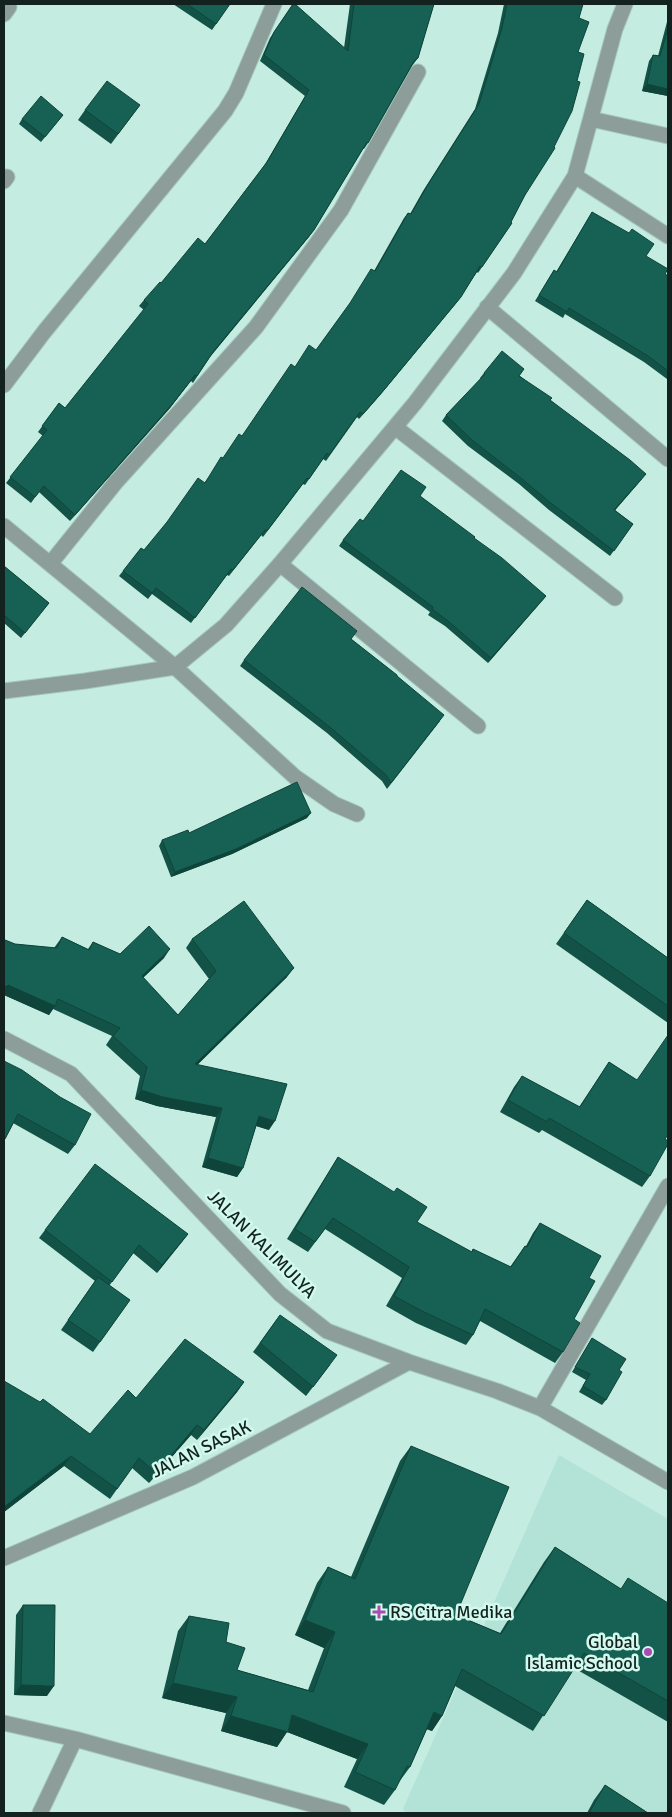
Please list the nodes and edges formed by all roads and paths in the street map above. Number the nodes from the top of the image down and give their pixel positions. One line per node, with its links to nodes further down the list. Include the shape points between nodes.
1 (274, 4): 9 (street, via 236,93 225,111)
2 (625, 4): 4 (street, via 615,29)
3 (418, 72): 13 (street, via 341,210 256,327 116,482)
4 (591, 119): 5 (street); 6 (street)
5 (668, 136)
6 (574, 176): 7 (street); 8 (street, via 514,273)
7 (668, 236)
8 (487, 307): 10 (street); 11 (street)
9 (4, 385)
10 (395, 427): 14 (street); 15 (street)
11 (668, 458)
12 (4, 526): 13 (street)
13 (50, 564): 16 (street)
14 (280, 564): 16 (street, via 226,625); 18 (street)
15 (614, 598)
16 (175, 668): 17 (street); 19 (street, via 295,777 334,804)
17 (4, 690)
18 (478, 726)
19 (357, 814)
20 (4, 1039): 22 (street, JALAN KALIMULYA, via 70,1074 280,1294 327,1330)
21 (668, 1186): 23 (street)
22 (409, 1362): 23 (street, JALAN KALIMULYA); 25 (street, JALAN SASAK, via 193,1477)
23 (540, 1408): 24 (street, JALAN KALIMULYA)
24 (668, 1482)
25 (4, 1558)
26 (4, 1723): 27 (street)
27 (75, 1739): 28 (street); 29 (street)
28 (40, 1813)
29 (343, 1813)

